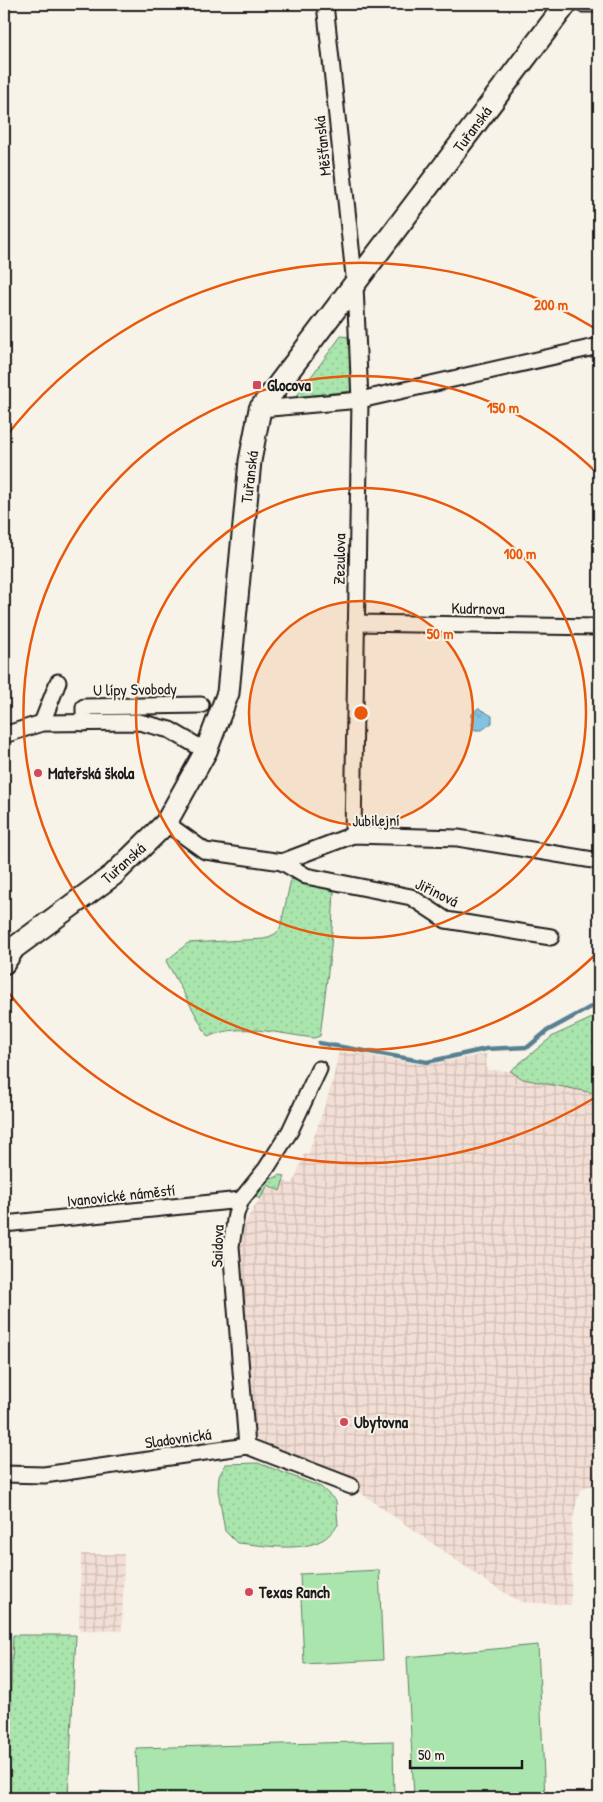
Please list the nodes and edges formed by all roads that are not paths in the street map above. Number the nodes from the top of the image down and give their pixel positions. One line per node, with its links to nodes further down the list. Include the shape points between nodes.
1 (325, 4): 5 (street, Měšťanská)
2 (566, 4): 5 (main road, Tuřanská)
3 (582, 4): 4 (street)
4 (599, 4)
5 (355, 285): 7 (street, Zezulova); 8 (main road, Tuřanská)
6 (599, 346): 7 (street)
7 (360, 400): 8 (street); 9 (street, Zezulova)
8 (260, 409): 16 (main road, Tuřanská, via 250,460 228,693)
9 (356, 623): 10 (street, Kudrnova); 18 (street, Zezulova)
10 (599, 627)
11 (58, 682): 14 (street)
12 (201, 705): 13 (street, U lípy Svobody, via 84,707)
13 (84, 722): 14 (street, U lípy Svobody); 16 (street, U lípy Svobody, via 139,722 170,730)
14 (42, 723): 15 (street, U lípy Svobody)
15 (4, 735)
16 (206, 751): 17 (main road, Tuřanská)
17 (166, 823): 20 (street, Jubilejní, via 205,851); 22 (main road, Tuřanská, via 114,875)
18 (353, 835): 19 (street, Jubilejní, via 458,838); 20 (street, Jubilejní)
19 (599, 861)
20 (282, 862): 21 (street, Jiřinová, via 306,876 411,897 446,920)
21 (551, 937)
22 (7, 952)
23 (319, 1070): 24 (street, Saidova, via 290,1130 266,1169)
24 (241, 1200): 25 (street, Ivanovické náměstí); 26 (street, Saidova, via 231,1246)
25 (4, 1224)
26 (247, 1446): 27 (street, Sladovnická, via 44,1475); 28 (street, Sladovnická)
27 (4, 1474)
28 (352, 1486)

